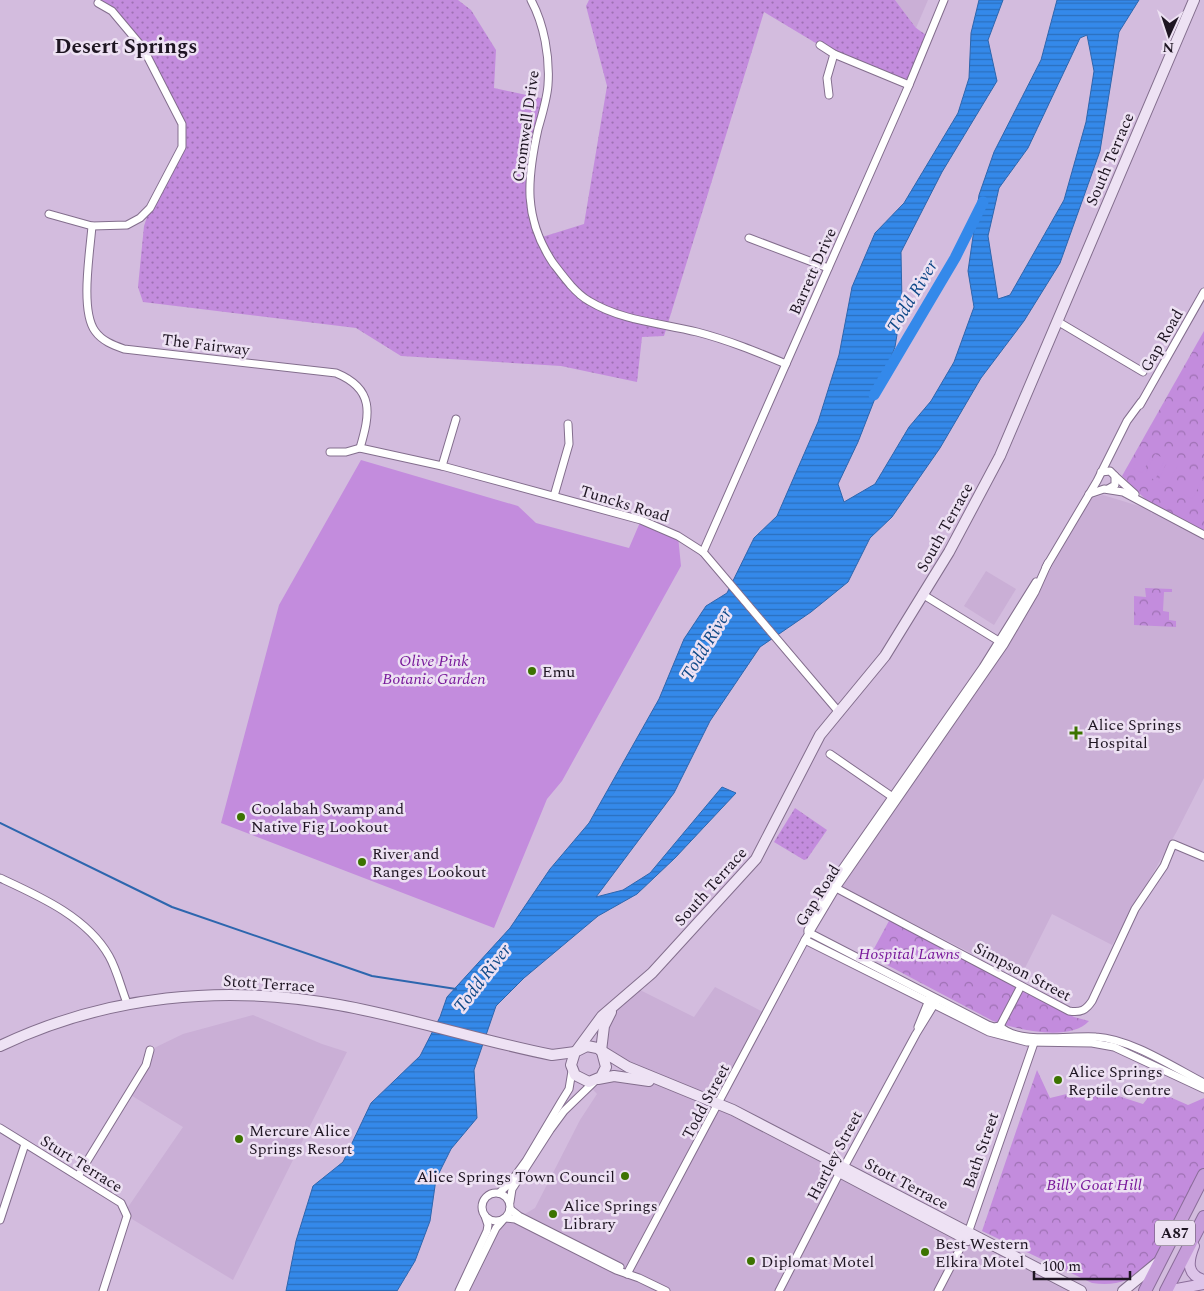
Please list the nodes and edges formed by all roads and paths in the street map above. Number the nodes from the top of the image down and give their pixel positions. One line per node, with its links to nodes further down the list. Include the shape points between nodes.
1 (531, 0): 15 (street, Cromwell Drive, via 544,41 548,85 530,170 530,202 536,231 559,270 580,295 606,310 728,341)
2 (944, 0): 7 (street, Barrett Drive)
3 (1194, 0): 14 (main road, South Terrace)
4 (98, 3): 10 (street, via 112,11 143,48 182,124 184,140 150,208 140,218 118,227)
5 (820, 45): 6 (street)
6 (834, 54): 7 (street); 8 (street, via 827,78)
7 (910, 84): 12 (street, Barrett Drive)
8 (829, 95)
9 (49, 214): 10 (street)
10 (92, 226): 20 (street, The Fairway, via 87,304 89,320 101,338 124,349 336,373 348,378 362,391 368,410)
11 (749, 238): 12 (street)
12 (828, 268): 15 (street, Barrett Drive)
13 (1204, 292): 17 (street, Gap Road)
14 (1056, 321): 16 (street); 34 (main road, South Terrace, via 1000,456)
15 (786, 364): 33 (street, Barrett Drive)
16 (1143, 372)
17 (1141, 402): 22 (street, Gap Road); 23 (street, Gap Road, via 1127,420)
18 (456, 418): 24 (street)
19 (568, 424): 30 (street, via 569,444)
20 (360, 448): 21 (street, Tuncks Road); 24 (street, Tuncks Road)
21 (330, 452)
22 (1113, 452): 23 (street, Gap Road); 26 (street)
23 (1105, 464): 25 (street, Gap Road)
24 (442, 466): 30 (street, Tuncks Road)
25 (1101, 472): 26 (street, via 1107,470); 27 (street, Gap Road)
26 (1114, 474): 28 (street, via 1115,485); 31 (street)
27 (1097, 481): 28 (street); 29 (street, Gap Road)
28 (1106, 489): 29 (street); 31 (street, via 1123,492)
29 (1089, 494): 35 (street, Gap Road, via 1048,563 1036,592)
30 (554, 496): 33 (street, Tuncks Road, via 657,526)
31 (1144, 503): 32 (street)
32 (1204, 535)
33 (703, 552): 36 (street, Tuncks Road)
34 (922, 594): 35 (street); 36 (main road, South Terrace, via 886,656)
35 (1001, 643): 38 (street, Gap Road)
36 (838, 712): 47 (main road, South Terrace, via 810,753 756,859 652,973)
37 (830, 754): 38 (street)
38 (894, 798): 41 (street, Gap Road); 42 (street, Gap Road, via 828,889)
39 (1204, 857): 44 (street, Simpson Street, via 1173,844 1164,866 1135,909 1087,1009 1069,1011)
40 (0, 878): 46 (street, via 43,899 93,933 110,958)
41 (836, 888): 42 (street, Gap Road); 44 (street, Simpson Street)
42 (809, 932): 43 (street, Gap Road); 45 (street)
43 (805, 940): 45 (street); 61 (street, Todd Street)
44 (1021, 986): 48 (street)
45 (933, 1001): 48 (street, via 988,1025); 49 (street); 64 (street, Hartley Street)
46 (127, 1003): 51 (main road, Stott Terrace, via 68,1018); 54 (main road, Stott Terrace, via 190,995 272,995 341,1005)
47 (617, 1003): 53 (main road, South Terrace, via 597,1022); 55 (main road, South Terrace, via 604,1026)
48 (1000, 1026): 49 (street); 50 (street)
49 (996, 1034): 50 (street)
50 (1031, 1040): 58 (street, via 1096,1037 1116,1040); 60 (street, via 1114,1047); 74 (street, Bath Street, via 1023,1073)
51 (0, 1046)
52 (150, 1050): 66 (street, via 146,1065)
53 (576, 1051): 54 (main road, Stott Terrace, via 560,1056); 55 (main road, via 587,1046); 56 (main road, via 571,1060)
54 (538, 1052): 56 (main road, Stott Terrace)
55 (602, 1052): 57 (main road, via 606,1067); 59 (main road, Stott Terrace, via 628,1067)
56 (572, 1070): 57 (main road, via 584,1081); 67 (street, via 569,1089 563,1100 526,1160)
57 (597, 1080): 59 (main road, Stott Terrace, via 628,1077); 68 (street, via 569,1106 550,1130 512,1190)
58 (1204, 1083)
59 (682, 1089): 61 (main road, Stott Terrace)
60 (1204, 1089)
61 (718, 1105): 64 (main road, Stott Terrace); 76 (street, Todd Street)
62 (0, 1128): 63 (street, Sturt Terrace)
63 (25, 1144): 66 (street, Sturt Terrace); 72 (street)
64 (842, 1169): 74 (main road, Stott Terrace); 84 (street, Hartley Street)
65 (1204, 1175): 75 (highway, A87)
66 (78, 1176): 79 (street, Sturt Terrace, via 121,1203 127,1216)
67 (499, 1193): 68 (street); 69 (street, via 491,1193 484,1198 481,1206)
68 (510, 1205): 71 (street); 76 (street, via 520,1216 618,1266)
69 (485, 1216): 71 (street, via 491,1221); 80 (street, via 488,1225 486,1235)
70 (1204, 1217): 90 (highway, A87)
71 (504, 1219): 76 (street, via 515,1219); 81 (street, via 496,1228)
72 (0, 1220)
73 (1204, 1222): 77 (main road, via 1189,1264 1193,1274)
74 (967, 1236): 85 (street, Bath Street); 86 (main road, Stott Terrace); 87 (main road, Stott Terrace)
75 (1161, 1258): 88 (main road); 89 (highway, A87)
76 (627, 1274): 82 (street); 83 (street)
77 (1204, 1280)
78 (1204, 1284): 90 (main road)
79 (103, 1291)
80 (459, 1291)
81 (465, 1291)
82 (655, 1291)
83 (666, 1291)
84 (779, 1291)
85 (938, 1291)
86 (1067, 1291)
87 (1081, 1291)
88 (1123, 1291)
89 (1145, 1291)
90 (1166, 1291)

